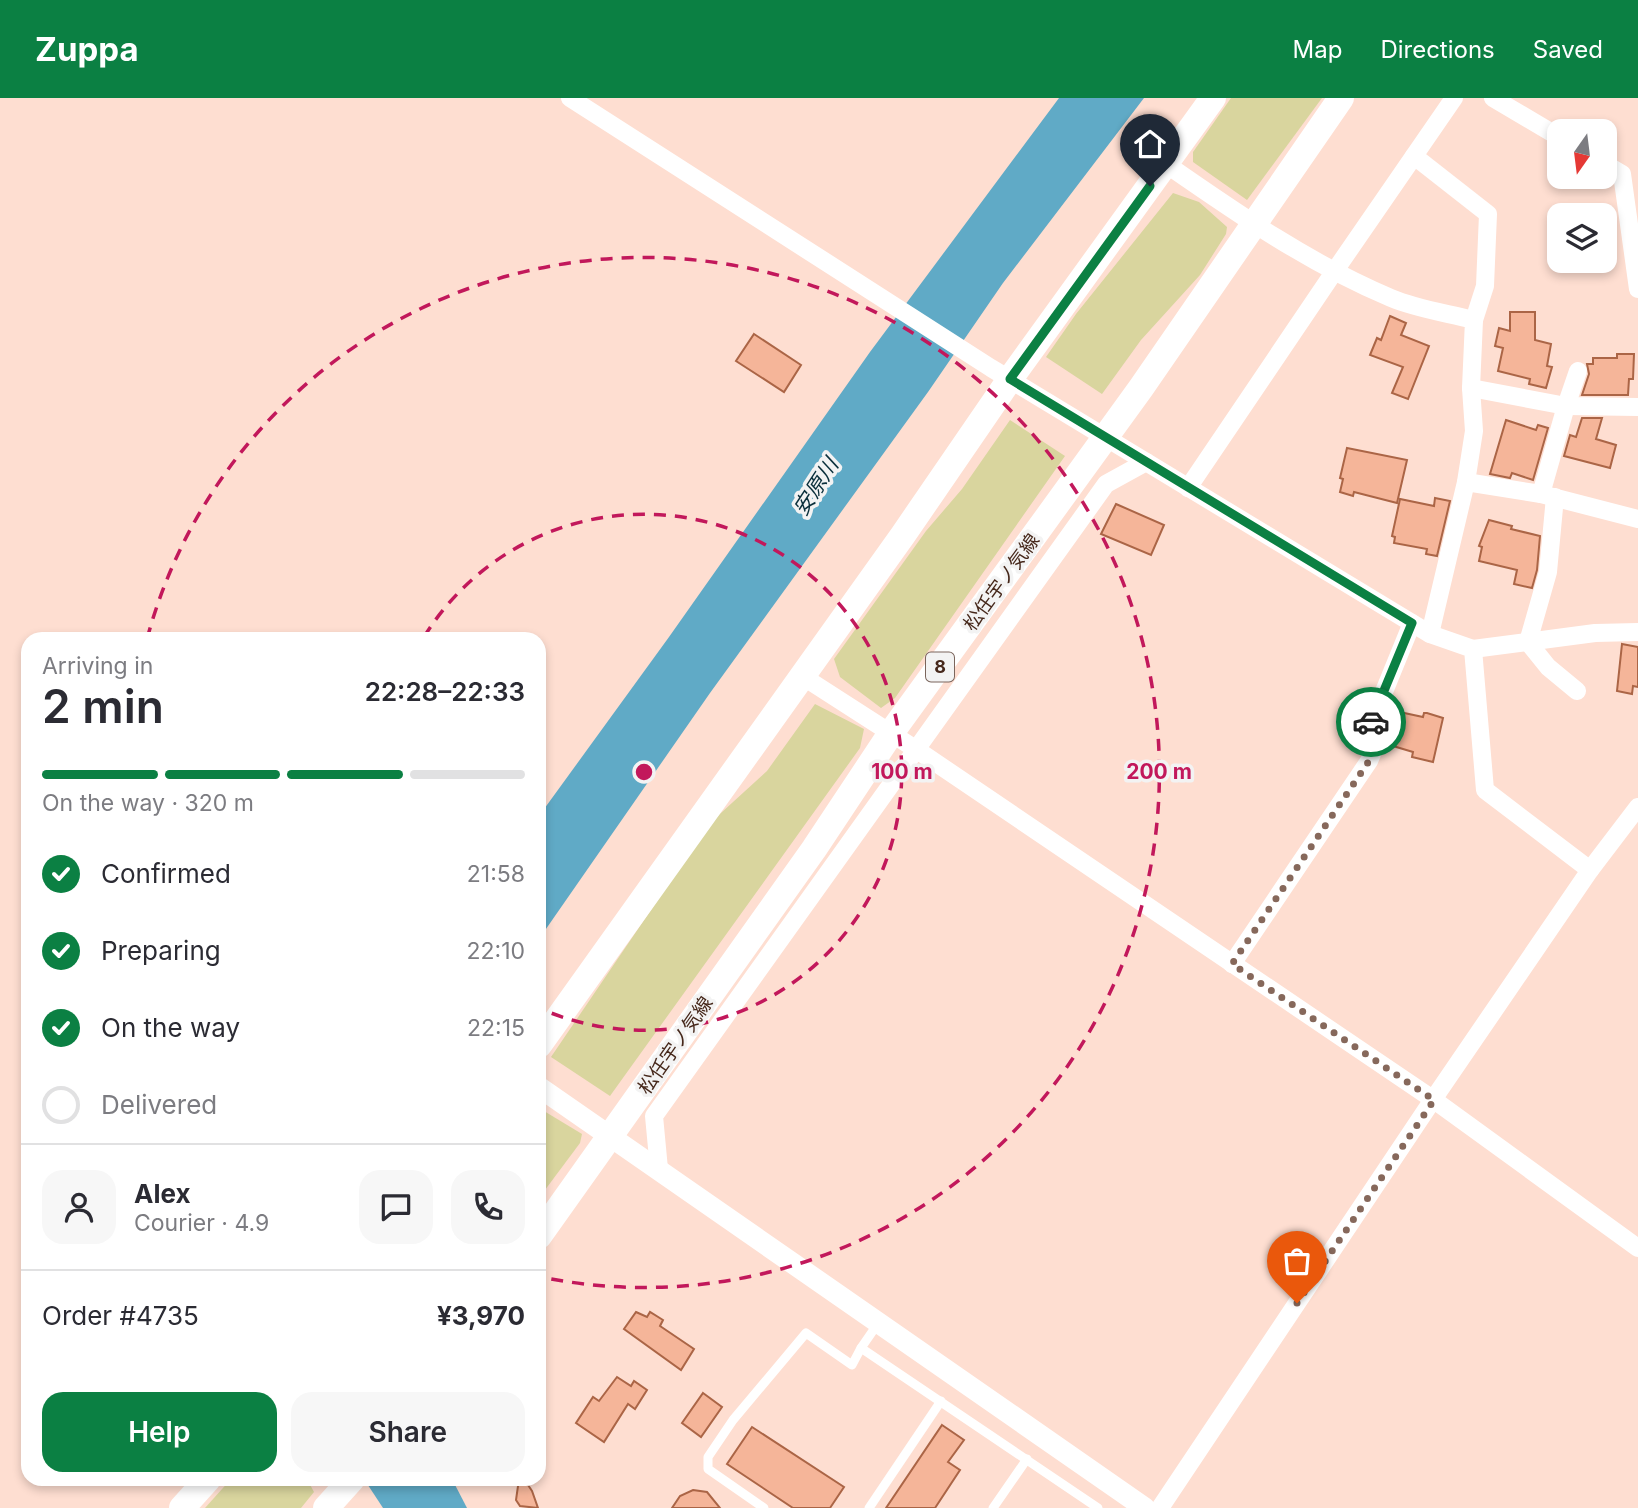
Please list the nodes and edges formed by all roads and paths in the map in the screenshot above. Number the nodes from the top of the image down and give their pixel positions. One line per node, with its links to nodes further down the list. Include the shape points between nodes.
1 (570, 98): 15 (street)
2 (1213, 98): 8 (main road)
3 (1341, 98): 10 (main road, 松任宇ノ気線 / 8)
4 (1454, 98): 7 (street)
5 (1493, 98): 6 (street)
6 (1547, 130)
7 (1414, 156): 11 (street); 13 (street, via 1488,214 1485,286)
8 (1166, 164): 10 (street); 15 (main road)
9 (1617, 171): 12 (street, via 1622,174)
10 (1254, 225): 11 (street); 19 (main road, 松任宇ノ気線 / 8)
11 (1334, 272): 13 (street, via 1394,299); 22 (street)
12 (1638, 289)
13 (1474, 320): 16 (street)
14 (1578, 371): 17 (street)
15 (1001, 374): 19 (street); 30 (main road)
16 (1471, 388): 17 (street); 21 (street, via 1474,430)
17 (1566, 406): 18 (street); 23 (street)
18 (1638, 407)
19 (1106, 438): 20 (street); 32 (main road, 松任宇ノ気線 / 8)
20 (1146, 462): 22 (street); 33 (street, via 1106,484)
21 (1466, 482): 23 (street); 27 (street)
22 (1188, 488): 25 (street)
23 (1548, 496): 24 (street); 28 (street, via 1548,572)
24 (1638, 519)
25 (1412, 623): 27 (street); 36 (street, via 1370,726 1374,749 1369,761)
26 (1638, 632): 28 (street)
27 (1430, 634): 29 (street)
28 (1528, 642): 29 (street); 31 (street, via 1548,667)
29 (1473, 649): 35 (street, via 1485,790)
30 (802, 676): 32 (street); 37 (main road)
31 (1577, 691)
32 (891, 733): 33 (street); 40 (main road, 松任宇ノ気線 / 8)
33 (917, 750): 36 (street); 41 (street, via 654,1116)
34 (1638, 807): 35 (street)
35 (1590, 870): 39 (street)
36 (1232, 964): 39 (street)
37 (546, 1035)
38 (546, 1092): 40 (street)
39 (1434, 1100): 43 (street); 59 (street)
40 (611, 1135): 41 (street); 42 (main road, 松任宇ノ気線 / 8)
41 (659, 1169): 44 (street)
42 (546, 1226)
43 (1638, 1248)
44 (879, 1322): 45 (lane); 58 (street)
45 (861, 1348): 46 (lane); 50 (lane, via 852,1365 806,1333 733,1420 708,1457 708,1469)
46 (941, 1401): 47 (lane); 55 (lane)
47 (1027, 1459): 56 (lane); 57 (lane)
48 (201, 1486): 51 (main road)
49 (346, 1486): 52 (main road)
50 (752, 1499): 53 (lane); 54 (lane)
51 (181, 1508)
52 (326, 1508)
53 (746, 1508)
54 (764, 1508)
55 (869, 1508)
56 (993, 1508)
57 (1098, 1508)
58 (1145, 1508)
59 (1160, 1508)

